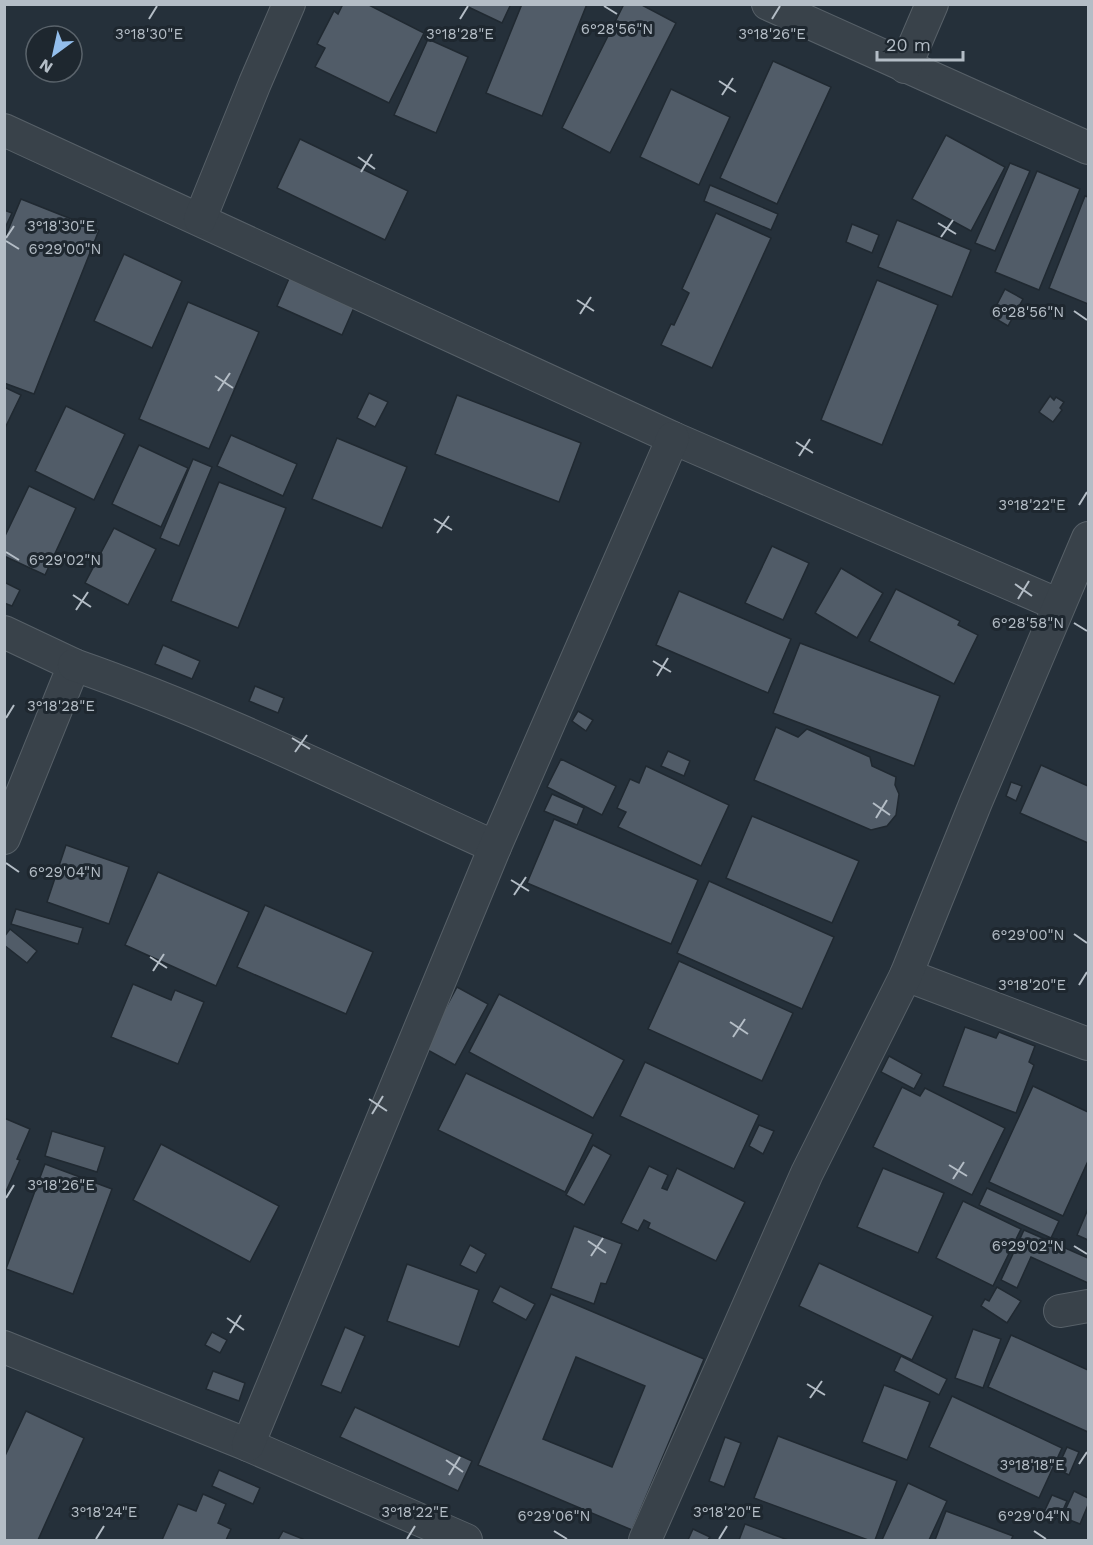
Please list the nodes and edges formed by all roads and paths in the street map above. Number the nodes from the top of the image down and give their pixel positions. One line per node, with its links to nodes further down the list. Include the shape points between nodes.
1 (290, 4): 7 (street)
2 (768, 4): 4 (street)
3 (932, 4): 4 (street)
4 (905, 67): 6 (street)
5 (4, 130): 7 (street)
6 (1089, 148)
7 (200, 219): 8 (street)
8 (673, 438): 10 (street); 14 (street)
9 (1089, 538): 10 (street)
10 (1059, 605): 15 (street)
11 (4, 632): 12 (street)
12 (74, 665): 13 (street); 14 (street, via 203,714)
13 (4, 838)
14 (495, 847): 18 (street)
15 (906, 975): 16 (street); 20 (street, via 807,1173)
16 (1089, 1044)
17 (4, 1347): 18 (street)
18 (248, 1445): 19 (street)
19 (466, 1540)
20 (645, 1540)

